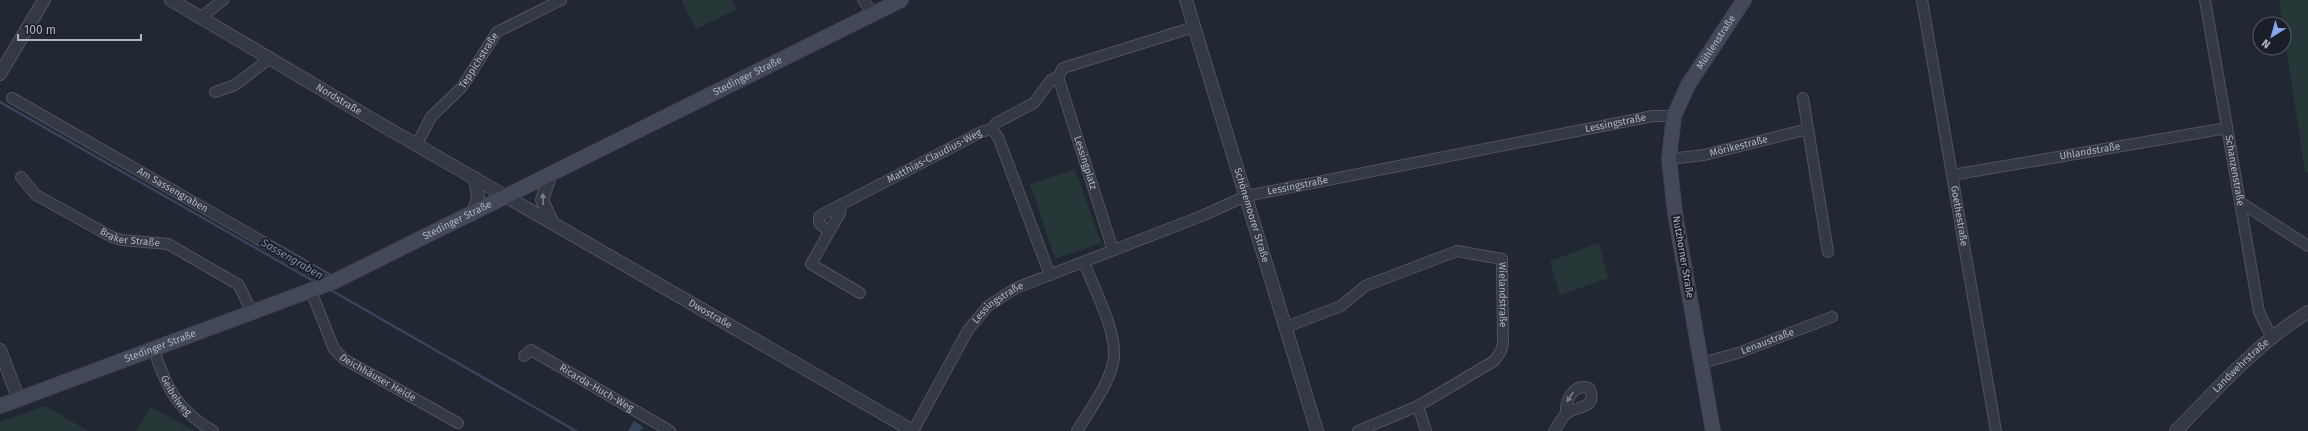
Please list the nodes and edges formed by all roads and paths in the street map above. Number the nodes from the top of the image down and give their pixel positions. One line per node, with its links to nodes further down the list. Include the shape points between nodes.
1 (44, 0): 15 (street)
2 (171, 0): 12 (street, Nordstraße)
3 (222, 0): 12 (street)
4 (561, 0): 25 (street, Teppichstraße, via 497,32 462,87 431,117)
5 (863, 0): 11 (street)
6 (900, 0): 11 (main road, Stedinger Straße)
7 (1186, 0): 13 (street, Schönemoorer Straße)
8 (1744, 0): 17 (main road, Mühlenstraße)
9 (1922, 0): 27 (street, Goethestraße)
10 (2205, 0): 22 (street, Schanzenstraße)
11 (874, 15): 28 (main road, Stedinger Straße)
12 (200, 18): 14 (street, Nordstraße)
13 (1194, 27): 16 (street, Matthias-Claudius-Weg, via 1063,68); 31 (street, Schönemoorer Straße)
14 (269, 59): 18 (street, via 235,85); 25 (street, Nordstraße)
15 (0, 74)
16 (1058, 77): 23 (street, Matthias-Claudius-Weg, via 1051,80 1034,103 996,123); 39 (street, Lessingplatz)
17 (1688, 85): 21 (main road, Nutzhorner Straße)
18 (215, 92)
19 (12, 98): 43 (street, Am Sassengraben)
20 (1803, 98): 24 (street)
21 (1674, 116): 26 (main road, Nutzhorner Straße); 31 (street, Lessingstraße, via 1653,116)
22 (2227, 128): 27 (street, Uhlandstraße); 33 (street, Schanzenstraße)
23 (992, 129): 34 (street, Matthias-Claudius-Weg, via 981,132); 42 (street, via 998,137)
24 (1808, 129): 26 (street, Mörikestraße, via 1704,155); 40 (street)
25 (417, 144): 30 (street, Nordstraße)
26 (1669, 159): 53 (main road, Nutzhorner Straße, via 1675,214)
27 (1952, 175): 69 (street, Goethestraße)
28 (550, 176): 32 (main road, Stedinger Straße); 36 (street, one-way to 28, via 542,200)
29 (21, 177): 46 (street, Braker Straße, via 36,195 112,237 168,244 229,278 239,285)
30 (475, 178): 32 (street, Nordstraße); 35 (street, via 478,198)
31 (1246, 196): 39 (street, Lessingstraße); 48 (street, Schönemoorer Straße)
32 (508, 197): 35 (main road, Stedinger Straße); 36 (street, Dwostraße)
33 (2240, 202): 38 (street); 49 (street, Schanzenstraße, via 2259,312)
34 (841, 205): 37 (street, via 840,213); 37 (street, Matthias-Claudius-Weg, via 819,217 819,223)
35 (473, 214): 43 (main road, Stedinger Straße)
36 (552, 222): 62 (street, Dwostraße)
37 (829, 232): 44 (street, via 811,264)
38 (2308, 246)
39 (1113, 250): 41 (street, Lessingstraße)
40 (1828, 252)
41 (1084, 262): 42 (street, Lessingstraße); 63 (street, via 1114,339 1114,358 1106,380)
42 (1050, 275): 62 (street, Lessingstraße, via 1016,288 988,306 968,330)
43 (323, 287): 46 (main road, Stedinger Straße); 58 (street, Deichhäuser Heide, via 334,349 344,359)
44 (860, 293)
45 (2308, 312): 49 (street, Landwehrstraße)
46 (252, 313): 51 (main road, Stedinger Straße)
47 (1832, 318): 53 (street, Lenaustraße, via 1738,353)
48 (1286, 327): 56 (street, Wielandstraße, via 1340,306 1365,286 1457,251 1502,259 1501,351 1485,368); 64 (street, Schönemoorer Straße)
49 (2272, 338): 59 (street, Landwehrstraße, via 2220,384)
50 (0, 350): 54 (street)
51 (154, 350): 54 (main road, Stedinger Straße); 60 (street, Geibelweg, via 164,380 174,397 188,415)
52 (524, 356): 61 (street, Ricarda-Huch-Weg, via 531,350)
53 (1702, 363): 68 (main road, Nutzhorner Straße)
54 (19, 400): 55 (main road, Stedinger Straße)
55 (0, 406)
56 (1418, 406): 65 (street, Wielandstraße); 66 (street)
57 (1566, 414): 67 (street)
58 (458, 423)
59 (2180, 430)
60 (213, 431)
61 (670, 431)
62 (913, 431)
63 (1077, 431)
64 (1318, 431)
65 (1358, 431)
66 (1426, 431)
67 (1554, 431)
68 (1713, 431)
69 (1996, 431)

